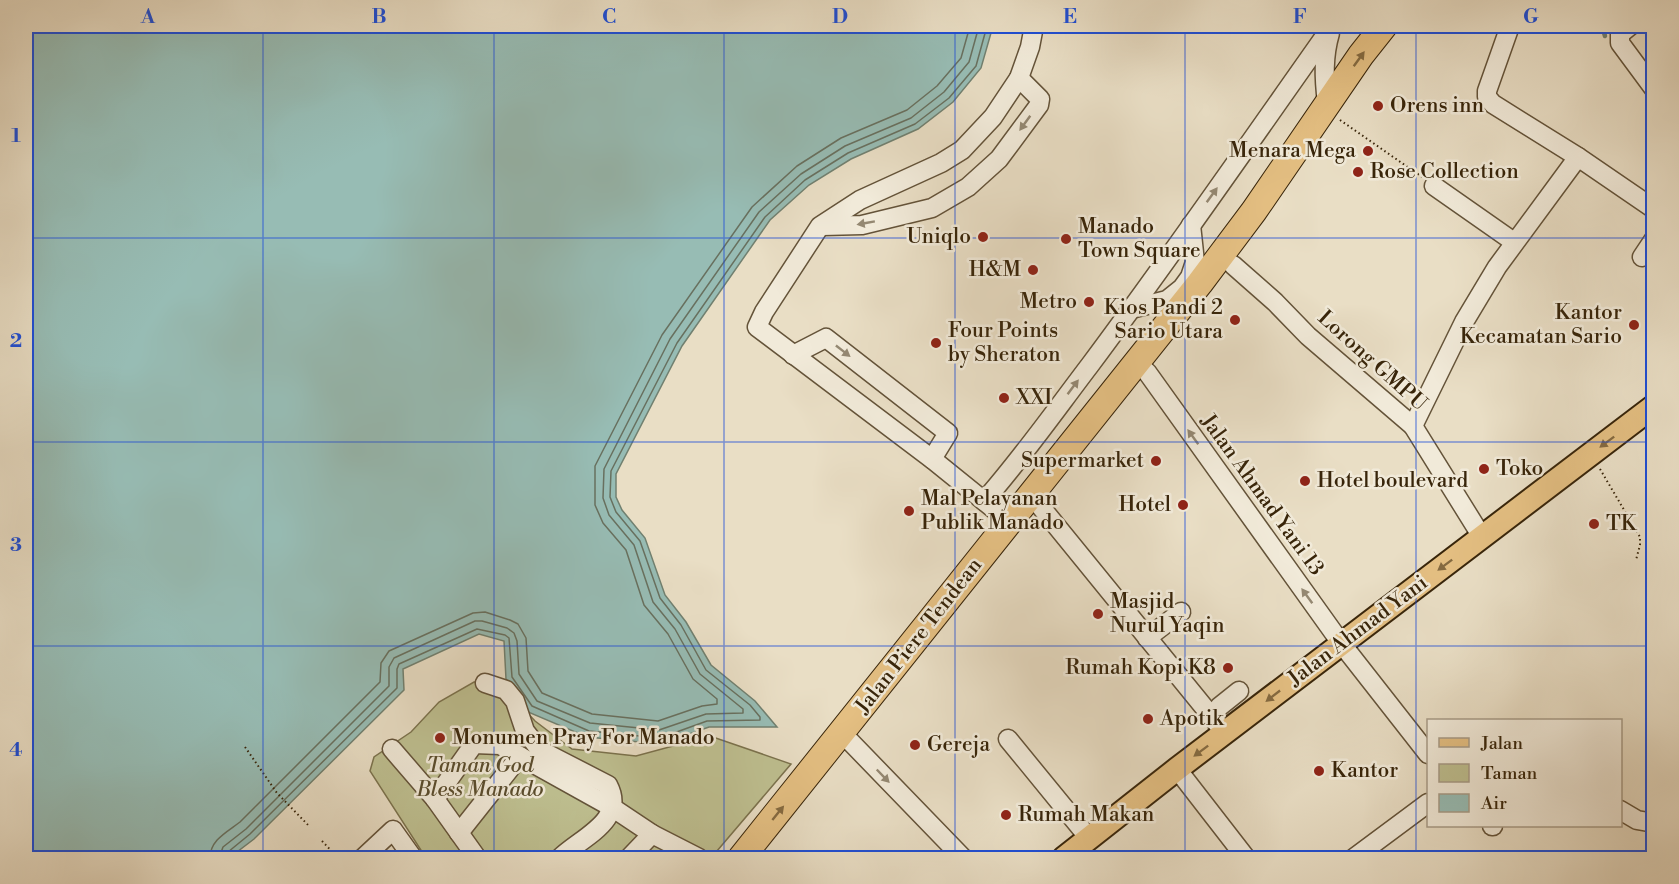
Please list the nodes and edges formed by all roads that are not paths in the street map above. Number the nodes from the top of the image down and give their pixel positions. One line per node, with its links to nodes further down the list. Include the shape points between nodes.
1 (1034, 26): 6 (street)
2 (1332, 26): 8 (street, via 1325,51); 12 (street, one-way to 2)
3 (1384, 26): 8 (highway, one-way to 3)
4 (1510, 26): 9 (street, via 1487,97)
5 (1630, 26): 7 (street, via 1620,34 1620,43)
6 (1019, 78): 13 (street, via 993,117 962,150 860,200); 13 (street, one-way to 13, via 1040,99 1039,105 999,159 968,187 932,208 862,225)
7 (1653, 89)
8 (1325, 106): 15 (highway)
9 (1578, 157): 11 (street); 14 (street)
10 (1434, 186): 14 (street)
11 (1653, 209)
12 (1191, 225): 15 (street); 16 (street)
13 (820, 226): 18 (street, via 757,327)
14 (1514, 242): 22 (street, via 1464,322)
15 (1216, 260): 17 (highway, Jalan Piere Tendean); 19 (highway, Jalan Piere Tendean); 22 (street, Lorong GMPU, via 1275,302 1308,336)
16 (1131, 309): 17 (street); 25 (street, one-way to 16)
17 (1168, 311): 21 (highway, Jalan Piere Tendean)
18 (793, 355): 23 (street); 23 (street, one-way to 23, via 826,338 948,433)
19 (1147, 372): 21 (highway, Jalan Piere Tendean); 30 (street, Jalan Ahmad Yani 13, one-way to 19)
20 (1653, 406): 27 (main road, Jalan Ahmad Yani, one-way to 27)
21 (1097, 412): 24 (highway, Jalan Piere Tendean)
22 (1413, 426): 27 (street, Lorong GMPU)
23 (932, 459): 25 (street)
24 (1032, 496): 26 (highway, Jalan Piere Tendean); 29 (street)
25 (984, 501): 26 (street)
26 (1010, 522): 36 (highway, Jalan Piere Tendean)
27 (1482, 537): 30 (main road, Jalan Ahmad Yani, one-way to 30)
28 (1181, 612): 29 (street)
29 (1152, 634): 31 (street)
30 (1341, 643): 35 (main road, Jalan Ahmad Yani, one-way to 35); 39 (street, Jalan Ahmad Yani 13)
31 (1171, 657): 34 (street); 35 (street)
32 (485, 683): 44 (street, via 506,690 515,701 525,731 540,750 608,785 614,796)
33 (1239, 691): 34 (street)
34 (1219, 707): 35 (street)
35 (1229, 729): 41 (main road, Jalan Ahmad Yani, one-way to 41)
36 (842, 733): 56 (highway, Jalan Piere Tendean, one-way to 36); 57 (street, one-way to 57)
37 (1008, 739): 49 (street)
38 (392, 749): 42 (street)
39 (1427, 753)
40 (520, 756): 42 (street, via 500,745 474,744); 44 (street); 47 (street)
41 (1177, 769): 49 (main road, Jalan Ahmad Yani); 59 (street)
42 (435, 799): 47 (street)
43 (1427, 804): 60 (street)
44 (613, 808): 48 (street); 54 (street, via 595,833)
45 (1622, 811): 46 (street)
46 (1653, 824)
47 (459, 833): 53 (street)
48 (652, 834): 50 (street); 55 (street)
49 (1089, 838): 58 (main road, Jalan Ahmad Yani)
50 (694, 855)
51 (363, 858): 52 (street, via 393,830)
52 (413, 858)
53 (477, 858)
54 (560, 858)
55 (629, 858)
56 (741, 858)
57 (963, 858)
58 (1064, 858)
59 (1246, 858)
60 (1354, 858)

